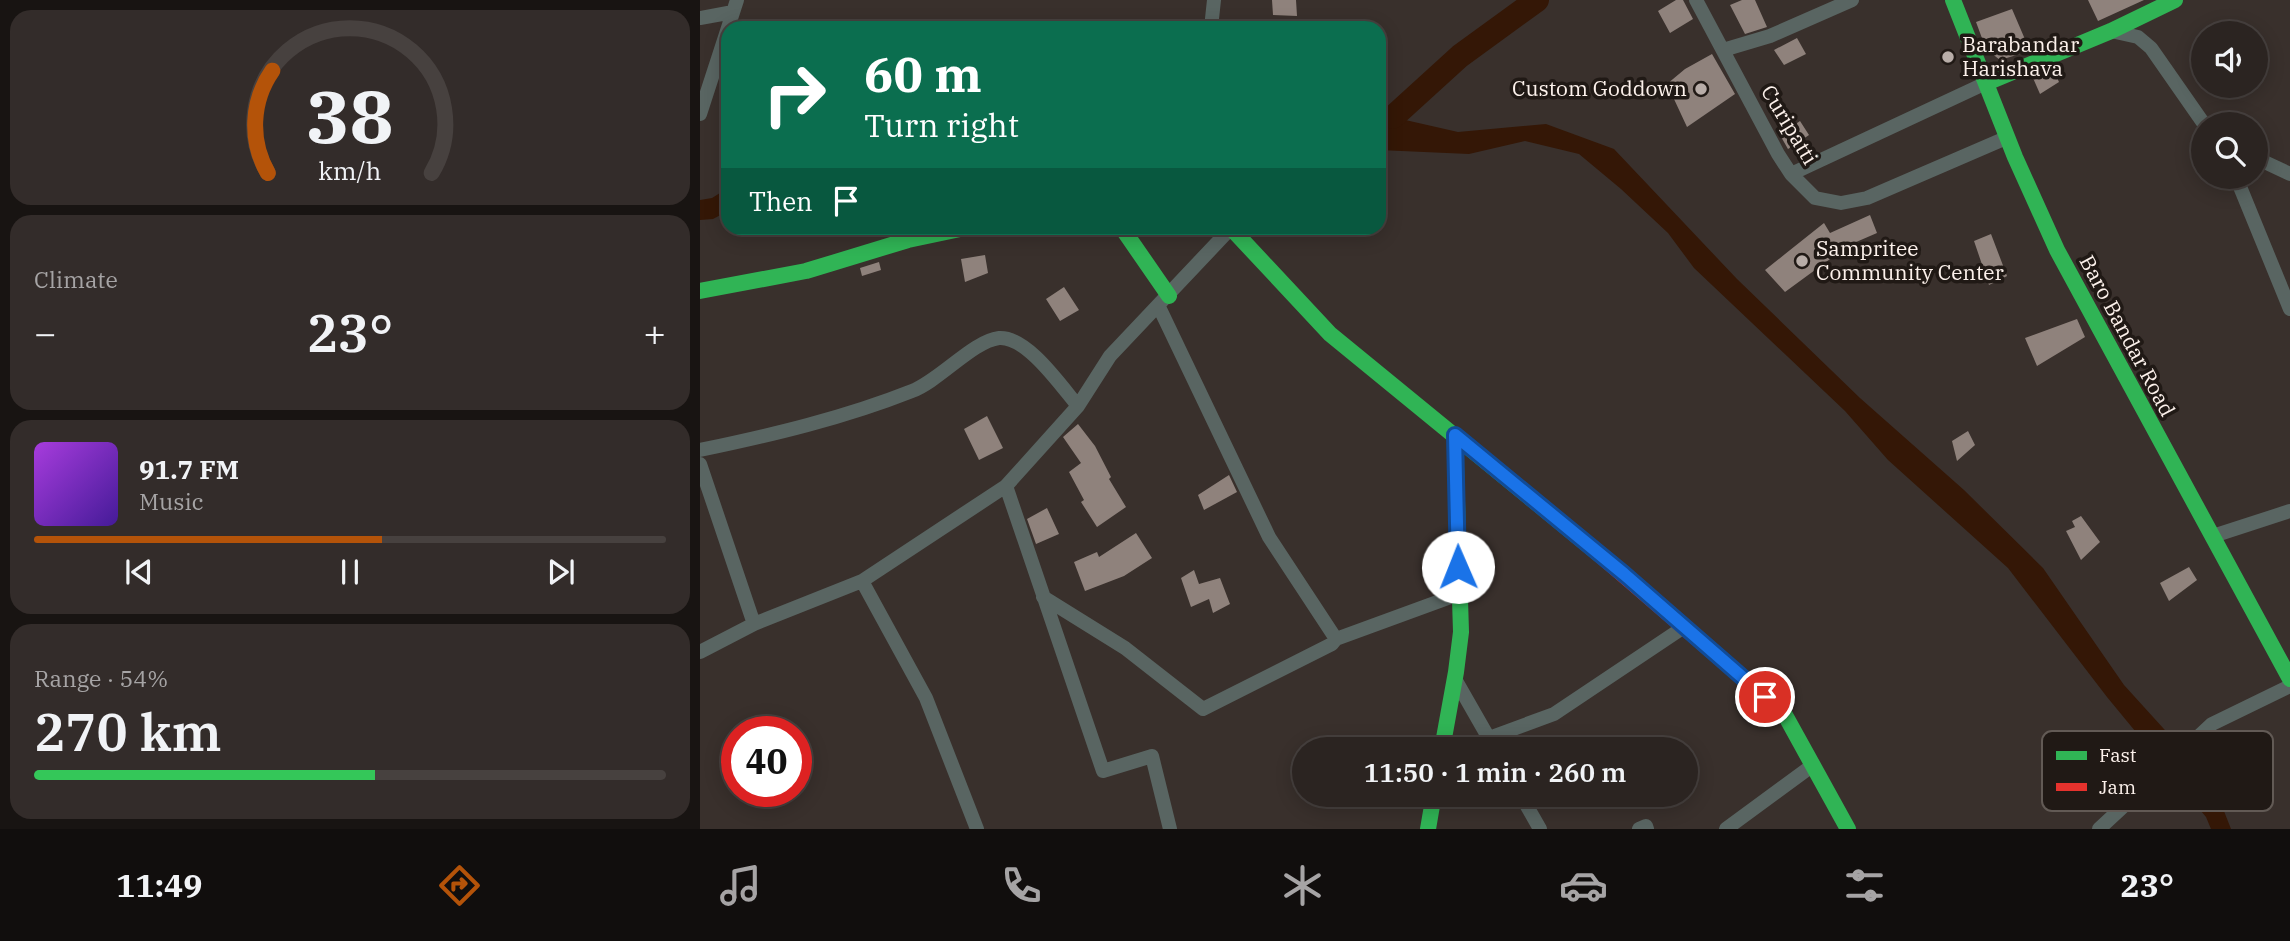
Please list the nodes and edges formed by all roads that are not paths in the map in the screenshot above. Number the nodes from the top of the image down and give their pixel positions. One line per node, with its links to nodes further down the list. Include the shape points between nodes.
1 (1214, 0): 8 (street)
2 (1696, 0): 11 (street, Curipatti)
3 (1852, 0): 11 (street, via 1770,36)
4 (1953, 0): 12 (street, Baro Bandar Road)
5 (2175, 0): 9 (street)
6 (735, 6): 7 (street)
7 (700, 18)
8 (1212, 21)
9 (2111, 31): 12 (street); 13 (street, via 2138,37 2151,48)
10 (721, 49): 14 (street)
11 (1723, 50): 17 (street, Curipatti)
12 (1986, 83): 15 (street, Baro Bandar Road); 17 (street)
13 (2196, 112)
14 (700, 114)
15 (2006, 138): 17 (street, Curipatti, via 1867,198 1841,203 1815,198); 33 (street, Baro Bandar Road, via 2056,249)
16 (2268, 164): 18 (street)
17 (1791, 174)
18 (2290, 174)
19 (2241, 189): 26 (street)
20 (932, 235): 24 (street, via 806,271)
21 (1126, 235): 25 (street)
22 (1225, 235): 25 (street)
23 (1238, 235): 28 (street, via 1330,334)
24 (700, 291)
25 (1164, 301): 27 (street, via 1110,356); 39 (street, via 1269,537)
26 (2290, 309)
27 (1078, 406): 29 (street, via 1027,346 1000,338 978,346 916,390 773,434); 31 (street)
28 (1455, 435): 35 (street); 38 (street)
29 (700, 450)
30 (700, 464): 37 (street)
31 (1006, 486): 34 (street); 36 (street)
32 (2290, 511): 33 (street)
33 (2213, 536): 42 (street, Baro Bandar Road)
34 (862, 581): 37 (street); 52 (street, via 926,698)
35 (1459, 594): 39 (street); 41 (street)
36 (1043, 597): 39 (street, via 1125,648 1203,709); 53 (street, via 1102,771 1152,756)
37 (754, 624): 40 (street)
38 (1684, 626): 47 (street, via 1554,714); 48 (street, via 1786,715)
39 (1336, 639)
40 (700, 652)
41 (1455, 678): 45 (street); 46 (street)
42 (2290, 679)
43 (2290, 686): 44 (street)
44 (2205, 731)
45 (1444, 737)
46 (1488, 737)
47 (1506, 737)
48 (1813, 765): 58 (street); 59 (street)
49 (1432, 807): 54 (street)
50 (1527, 807): 55 (street)
51 (2119, 811): 60 (street)
52 (977, 829)
53 (1170, 829)
54 (1428, 829)
55 (1540, 829)
56 (1639, 829): 57 (street)
57 (1647, 829)
58 (1726, 829)
59 (1848, 829)
60 (2099, 829)

